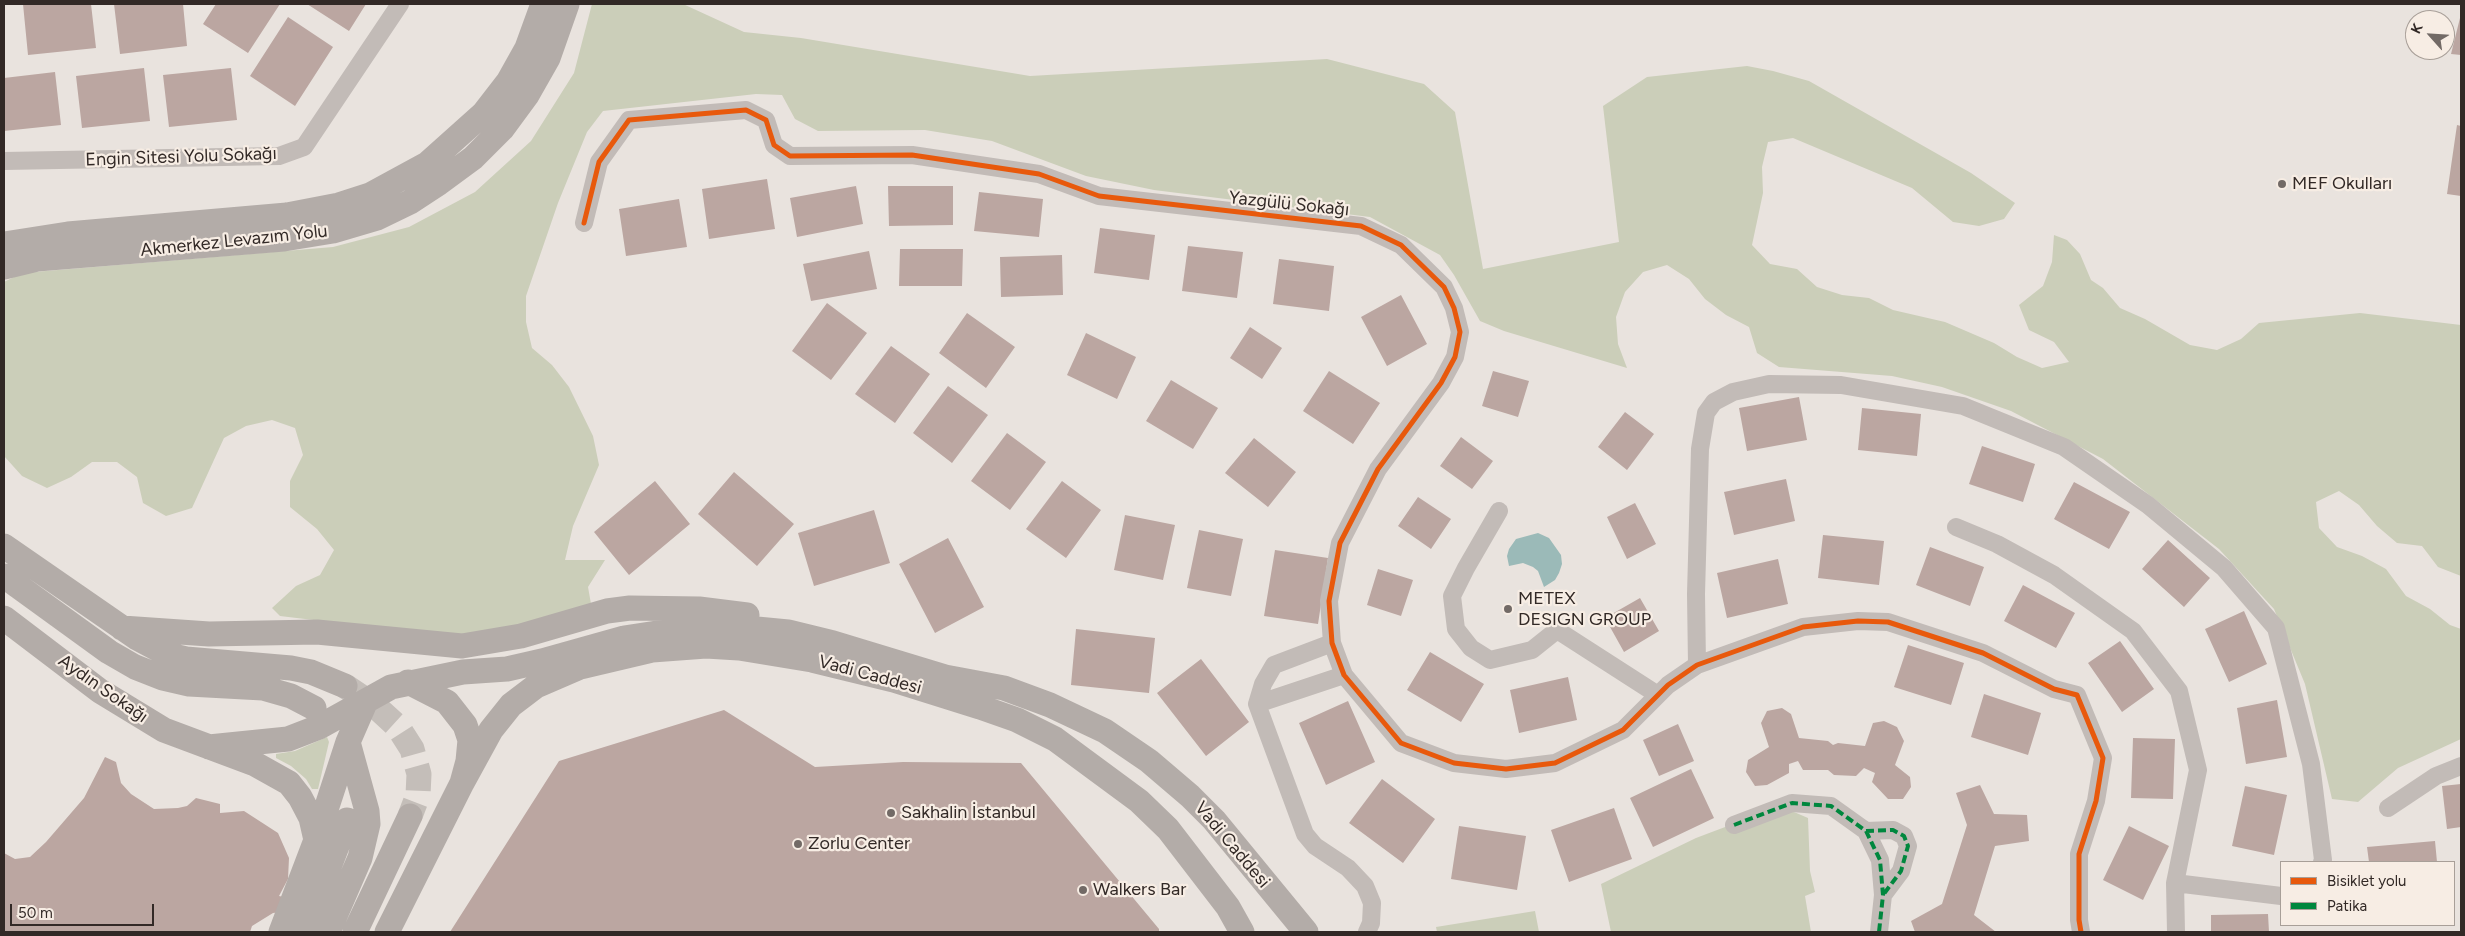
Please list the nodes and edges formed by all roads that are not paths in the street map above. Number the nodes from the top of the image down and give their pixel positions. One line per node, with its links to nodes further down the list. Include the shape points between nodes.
1 (400, 4): 4 (street, Engin Sitesi Yolu Sokağı, via 304,147 280,156)
2 (543, 4): 6 (main road, Akmerkez Levazım Yolu, via 527,48 508,82 484,113 427,164 370,195 287,215 68,234)
3 (566, 4): 7 (main road, Akmerkez Levazım Yolu, via 548,58 502,129 439,183 377,218 333,231 284,239 37,259)
4 (4, 161)
5 (584, 223): 15 (street, Yazgülü Sokağı, via 599,162 629,120 746,110 766,120 774,145 790,156 922,156 1039,174 1099,196 1361,226 1401,245 1444,287 1460,332 1455,357 1441,383 1378,469 1340,543 1329,601)
6 (4, 244)
7 (4, 267)
8 (1499, 511): 20 (street, via 1452,596 1456,629 1471,648 1490,660 1532,650 1557,630)
9 (1956, 527): 35 (street, via 1997,544 2054,575 2133,631 2179,691 2198,770)
10 (4, 546): 13 (main road)
11 (4, 576): 23 (main road, via 135,668 190,684 263,688)
12 (4, 618): 25 (main road, Aydın Sokağı, via 131,711 185,740)
13 (122, 628): 14 (main road, via 209,634 317,632 474,646 607,611 660,607 742,614); 19 (main road, via 169,655 291,668 312,672)
14 (788, 632): 18 (main road, Aydın Sokağı, via 726,627 659,631 516,667); 44 (main road, Vadi Caddesi, via 945,677 1004,688 1105,731 1149,761 1214,820)
15 (1332, 643): 17 (street, Yazgülü Sokağı); 22 (street, via 1274,665)
16 (1697, 664): 20 (street, Yazgülü Sokağı); 34 (street, via 1700,449 1706,413 1714,402 1733,392 1769,384 1841,384 1963,406 2064,447 2148,506 2224,568 2276,628 2310,764); 47 (street, Yazgülü Sokağı, via 1804,627 1858,621 1888,622 1983,652 2054,689 2077,695 2103,758 2096,801 2079,854)
17 (1344, 675): 20 (street, Yazgülü Sokağı, via 1400,743 1454,763 1506,769 1555,763 1623,730); 22 (street)
18 (408, 682): 21 (main road, Aydın Sokağı, via 386,689); 27 (main road, via 447,702 465,726 470,740)
19 (346, 686)
20 (1658, 696)
21 (365, 703): 24 (main road); 25 (main road, Aydın Sokağı, via 288,739)
22 (1257, 704): 45 (street, via 1305,834 1315,846 1348,868 1365,886 1372,904)
23 (314, 708)
24 (348, 742): 33 (main road); 40 (main road, via 368,811 368,824 360,858)
25 (209, 747): 33 (main road, Aydın Sokağı, via 271,771 289,783 311,818)
26 (2461, 766): 28 (street, via 2436,776)
27 (462, 783): 42 (main road); 43 (main road, Vadi Caddesi, via 491,730 511,705 536,686 580,667 652,650 706,646 804,658 980,706 1055,739 1139,801 1168,829 1228,907)
28 (2388, 808)
29 (410, 816): 41 (main road)
30 (347, 820): 39 (main road)
31 (1734, 825): 32 (street, via 1792,803 1831,806)
32 (1866, 831): 36 (street, via 1880,860); 36 (street, via 1893,830 1904,836 1908,846 1901,871)
33 (316, 840): 38 (main road)
34 (2322, 861)
35 (2175, 883): 37 (street); 48 (street)
36 (1883, 895): 46 (street)
37 (2280, 896)
38 (281, 932)
39 (304, 932)
40 (328, 932)
41 (355, 932)
42 (387, 932)
43 (1242, 932)
44 (1306, 932)
45 (1367, 932)
46 (1880, 932)
47 (2080, 932)
48 (2176, 932)

